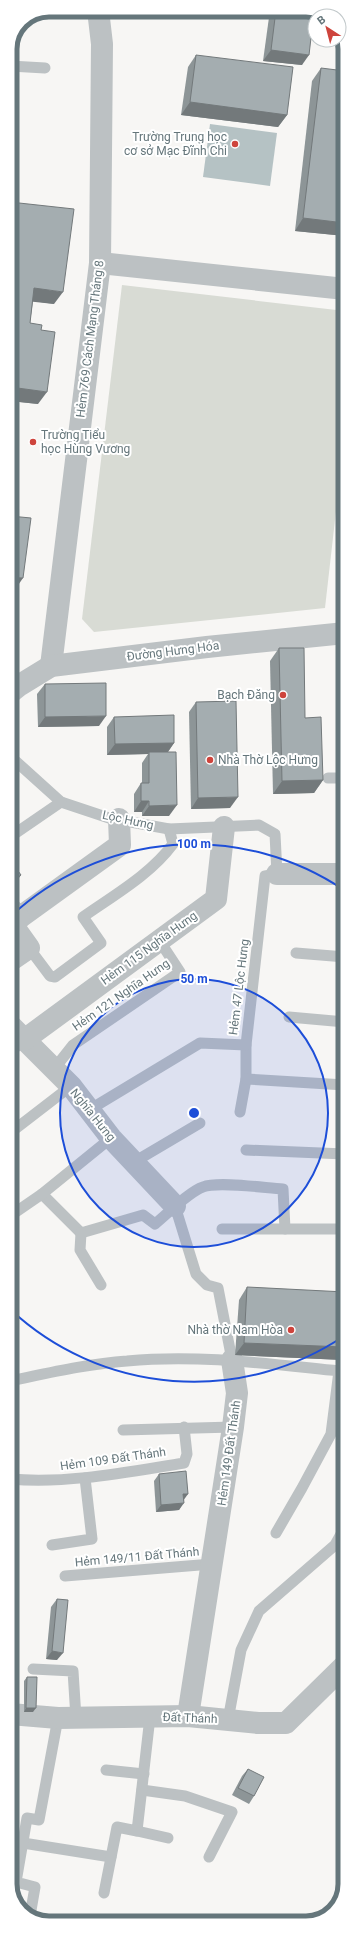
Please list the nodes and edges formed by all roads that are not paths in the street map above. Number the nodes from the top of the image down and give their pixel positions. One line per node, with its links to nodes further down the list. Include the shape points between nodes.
1 (99, 17): 4 (street, Hẻm 769 Cách Mạng Tháng 8, via 102,44)
2 (17, 66): 3 (lane)
3 (45, 68)
4 (100, 263): 5 (street); 7 (street, Hẻm 769 Cách Mạng Tháng 8)
5 (338, 288)
6 (338, 634): 7 (street, Đường Hưng Hóa)
7 (51, 666): 8 (street, Đường Hưng Hóa)
8 (17, 687)
9 (17, 762): 12 (lane, Lộc Hưng)
10 (328, 778): 11 (lane)
11 (338, 778)
12 (61, 802): 13 (lane, Lộc Hưng); 16 (lane)
13 (119, 819): 15 (lane, Lộc Hưng); 19 (street, via 120,845)
14 (224, 827): 15 (lane, Lộc Hưng); 17 (lane, Lộc Hưng, via 259,826 275,834); 21 (street, Hẻm 115 Nghĩa Hưng, via 216,899)
15 (169, 829): 22 (lane, via 173,844 168,852 148,870 83,917 101,943 55,977 50,976)
16 (17, 832)
17 (277, 874): 18 (street); 30 (lane, Hẻm 47 Lộc Hưng, via 265,876)
18 (338, 874)
19 (17, 911)
20 (17, 930): 22 (street)
21 (159, 940): 28 (street, Hẻm 115 Nghĩa Hưng); 31 (lane, Hẻm 121 Nghĩa Hưng, via 180,972 73,1045)
22 (29, 948): 24 (street)
23 (296, 953): 25 (lane)
24 (17, 956)
25 (338, 956)
26 (289, 1017): 27 (lane)
27 (338, 1021)
28 (17, 1038)
29 (17, 1041): 31 (street, Nghĩa Hưng)
30 (246, 1045): 32 (lane, Hẻm 47 Lộc Hưng); 35 (lane, via 200,1043)
31 (54, 1069): 34 (street, Nghĩa Hưng)
32 (246, 1079): 33 (lane); 36 (lane, Hẻm 47 Lộc Hưng)
33 (338, 1085)
34 (71, 1086): 35 (street, Nghĩa Hưng); 38 (lane)
35 (89, 1110): 39 (street, Nghĩa Hưng)
36 (240, 1112)
37 (200, 1123): 42 (lane)
38 (17, 1128)
39 (111, 1138): 42 (street, Nghĩa Hưng); 43 (lane)
40 (246, 1150): 41 (lane)
41 (338, 1154)
42 (134, 1162): 44 (street, Nghĩa Hưng)
43 (42, 1194): 45 (lane); 49 (lane)
44 (174, 1206): 47 (lane, via 203,1186 282,1189); 49 (lane, via 155,1224 143,1215); 51 (lane, Hẻm 149 Đất Thánh, via 196,1274 207,1285 218,1288)
45 (17, 1211)
46 (222, 1229): 47 (lane)
47 (285, 1229): 48 (lane)
48 (338, 1229)
49 (81, 1233): 50 (lane, via 80,1250)
50 (101, 1285)
51 (232, 1360): 52 (lane); 53 (lane, via 128,1361 71,1368); 56 (street, Hẻm 149 Đất Thánh, via 237,1393)
52 (338, 1369)
53 (17, 1380)
54 (338, 1393): 60 (lane, via 331,1434)
55 (184, 1427): 56 (lane); 57 (lane); 58 (lane, Hẻm 109 Đất Thánh, via 187,1454 184,1463)
56 (233, 1427): 63 (street, Hẻm 149 Đất Thánh)
57 (123, 1430)
58 (85, 1478): 59 (lane, Hẻm 109 Đất Thánh, via 40,1482); 62 (lane, via 92,1540)
59 (17, 1480)
60 (276, 1532)
61 (338, 1540): 71 (lane, via 259,1611 241,1650)
62 (52, 1545)
63 (212, 1564): 64 (lane, Hẻm 149/11 Đất Thánh); 68 (street, Hẻm 149 Đất Thánh)
64 (65, 1576)
65 (33, 1669): 70 (lane, via 73,1671)
66 (338, 1672): 71 (street, Đất Thánh, via 286,1723)
67 (17, 1714): 70 (street, Đất Thánh)
68 (188, 1716): 69 (street, Đất Thánh); 71 (street, Đất Thánh)
69 (150, 1717): 70 (street, Đất Thánh); 73 (lane)
70 (67, 1718): 77 (lane, via 39,1820 27,1818)
71 (228, 1720)
72 (106, 1770): 73 (lane)
73 (144, 1774): 74 (lane)
74 (142, 1790): 75 (lane); 79 (lane, via 185,1796 232,1812)
75 (137, 1831): 76 (lane); 78 (lane, via 117,1826)
76 (168, 1838)
77 (23, 1843): 78 (lane); 80 (lane)
78 (111, 1857): 82 (lane)
79 (209, 1857)
80 (17, 1876)
81 (17, 1882): 83 (lane, via 35,1887)
82 (104, 1893)
83 (31, 1911)

